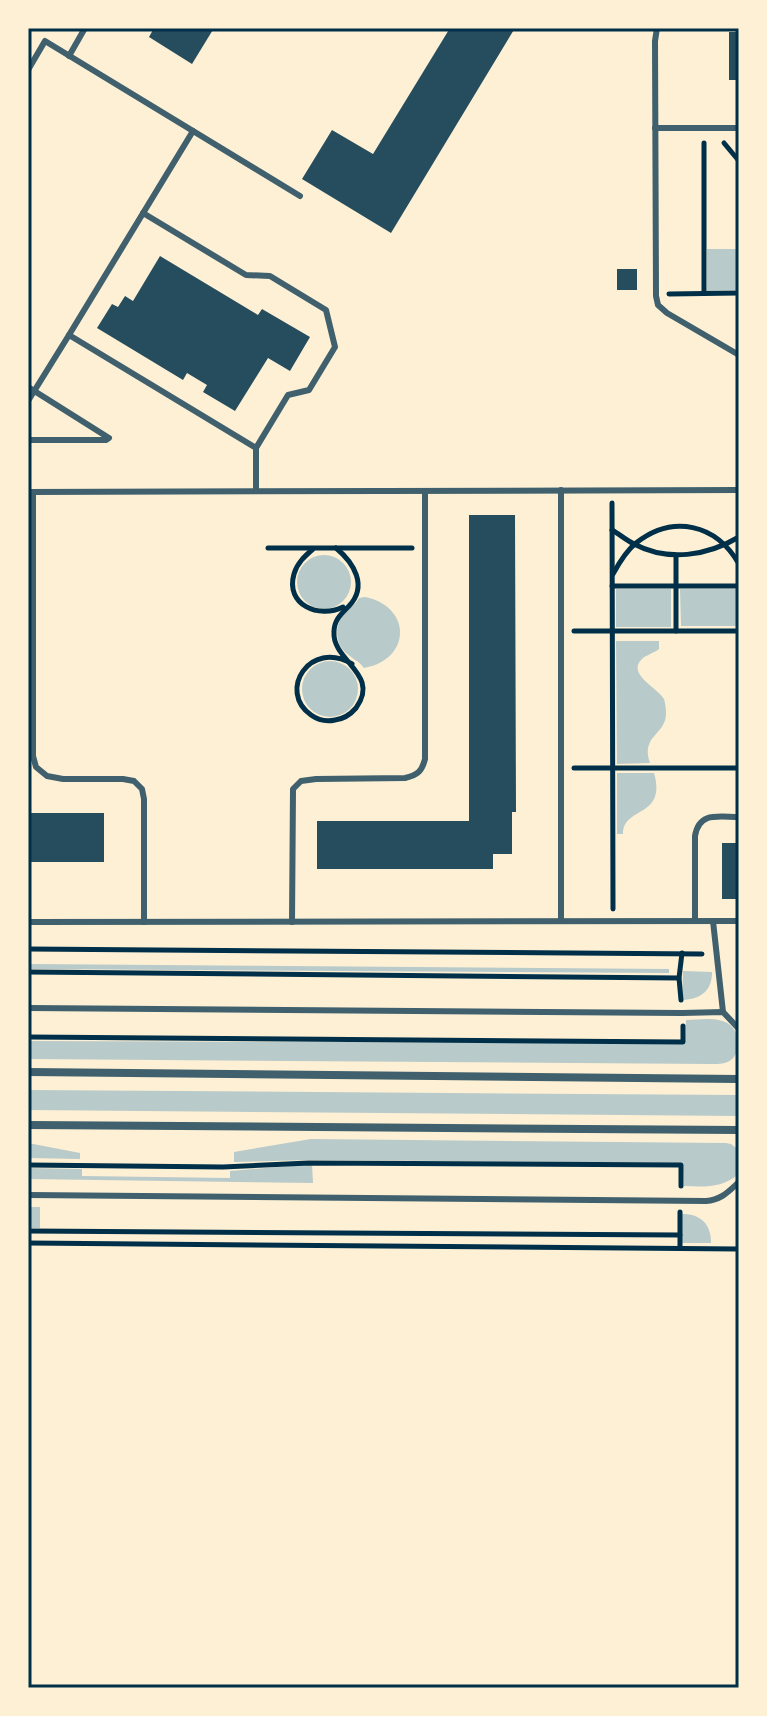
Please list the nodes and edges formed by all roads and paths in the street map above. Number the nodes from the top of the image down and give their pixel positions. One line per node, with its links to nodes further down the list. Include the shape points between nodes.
1 (85, 28): 3 (lane)
2 (657, 28): 5 (lane)
3 (69, 56): 4 (lane, via 45,41); 7 (lane)
4 (29, 67)
5 (655, 128): 6 (lane); 13 (lane)
6 (739, 128)
7 (193, 131): 9 (lane); 10 (lane)
8 (723, 143): 11 (path, via 703,143)
9 (300, 196)
10 (143, 213): 14 (lane); 19 (lane, via 246,275 270,276 326,310 335,347 309,390 288,395)
11 (704, 293): 12 (path); 13 (path)
12 (739, 293)
13 (656, 294): 15 (lane, via 667,313)
14 (69, 335): 16 (lane); 19 (lane)
15 (739, 355)
16 (31, 389): 17 (lane); 18 (lane, via 109,438)
17 (28, 401)
18 (28, 440)
19 (256, 448): 23 (lane)
20 (561, 490): 21 (lane); 24 (lane); 41 (lane)
21 (612, 490): 22 (lane); 26 (path)
22 (739, 490)
23 (256, 491): 24 (lane); 25 (lane)
24 (425, 491): 33 (lane)
25 (30, 492): 56 (lane, via 33,756 47,776 123,779 142,789)
26 (612, 530): 28 (path); 36 (path)
27 (739, 537): 29 (path)
28 (634, 544): 29 (path, via 669,527 689,527); 34 (path); 36 (path)
29 (726, 545): 34 (path); 35 (path)
30 (268, 548): 31 (path)
31 (313, 548): 32 (path); 40 (path, via 293,576 299,602 322,613)
32 (336, 548): 33 (path); 40 (path, via 358,579)
33 (425, 548): 57 (lane, via 422,770 405,778 301,781 293,789)
34 (676, 556): 38 (path)
35 (739, 564)
36 (612, 575): 37 (path)
37 (612, 586): 38 (path); 42 (path)
38 (676, 586): 39 (path); 43 (path)
39 (739, 586)
40 (352, 603): 45 (path, via 335,622 333,633 335,645)
41 (561, 631): 42 (path); 46 (lane)
42 (612, 631): 43 (path); 47 (path)
43 (676, 631): 44 (path)
44 (739, 631)
45 (352, 664): 45 (path, via 331,656 310,663 298,682 308,713 329,721 358,706 362,684)
46 (561, 768): 47 (path); 50 (lane)
47 (613, 768): 48 (path); 51 (path)
48 (739, 768)
49 (739, 817): 52 (lane, via 702,819 697,826)
50 (561, 921): 51 (lane); 57 (lane)
51 (613, 921): 52 (lane)
52 (695, 921): 53 (lane)
53 (713, 921): 54 (lane); 60 (lane)
54 (739, 921)
55 (28, 922): 56 (lane)
56 (144, 922): 57 (lane)
57 (292, 922)
58 (28, 949): 59 (path)
59 (682, 953): 60 (path); 62 (path)
60 (717, 954): 64 (lane)
61 (28, 972): 62 (path)
62 (679, 978): 65 (path)
63 (28, 1008): 65 (lane)
64 (723, 1012): 65 (lane); 66 (lane)
65 (682, 1013): 67 (path, via 683,1042)
66 (739, 1029)
67 (28, 1037)
68 (28, 1072): 69 (street)
69 (739, 1079)
70 (28, 1125): 71 (street)
71 (739, 1130)
72 (28, 1165): 75 (path, via 681,1165)
73 (739, 1182): 75 (lane, via 713,1201)
74 (28, 1195): 75 (lane)
75 (681, 1201): 77 (path)
76 (28, 1231): 77 (path)
77 (680, 1235): 79 (path)
78 (28, 1243): 79 (path)
79 (680, 1247): 80 (path)
80 (739, 1249)

